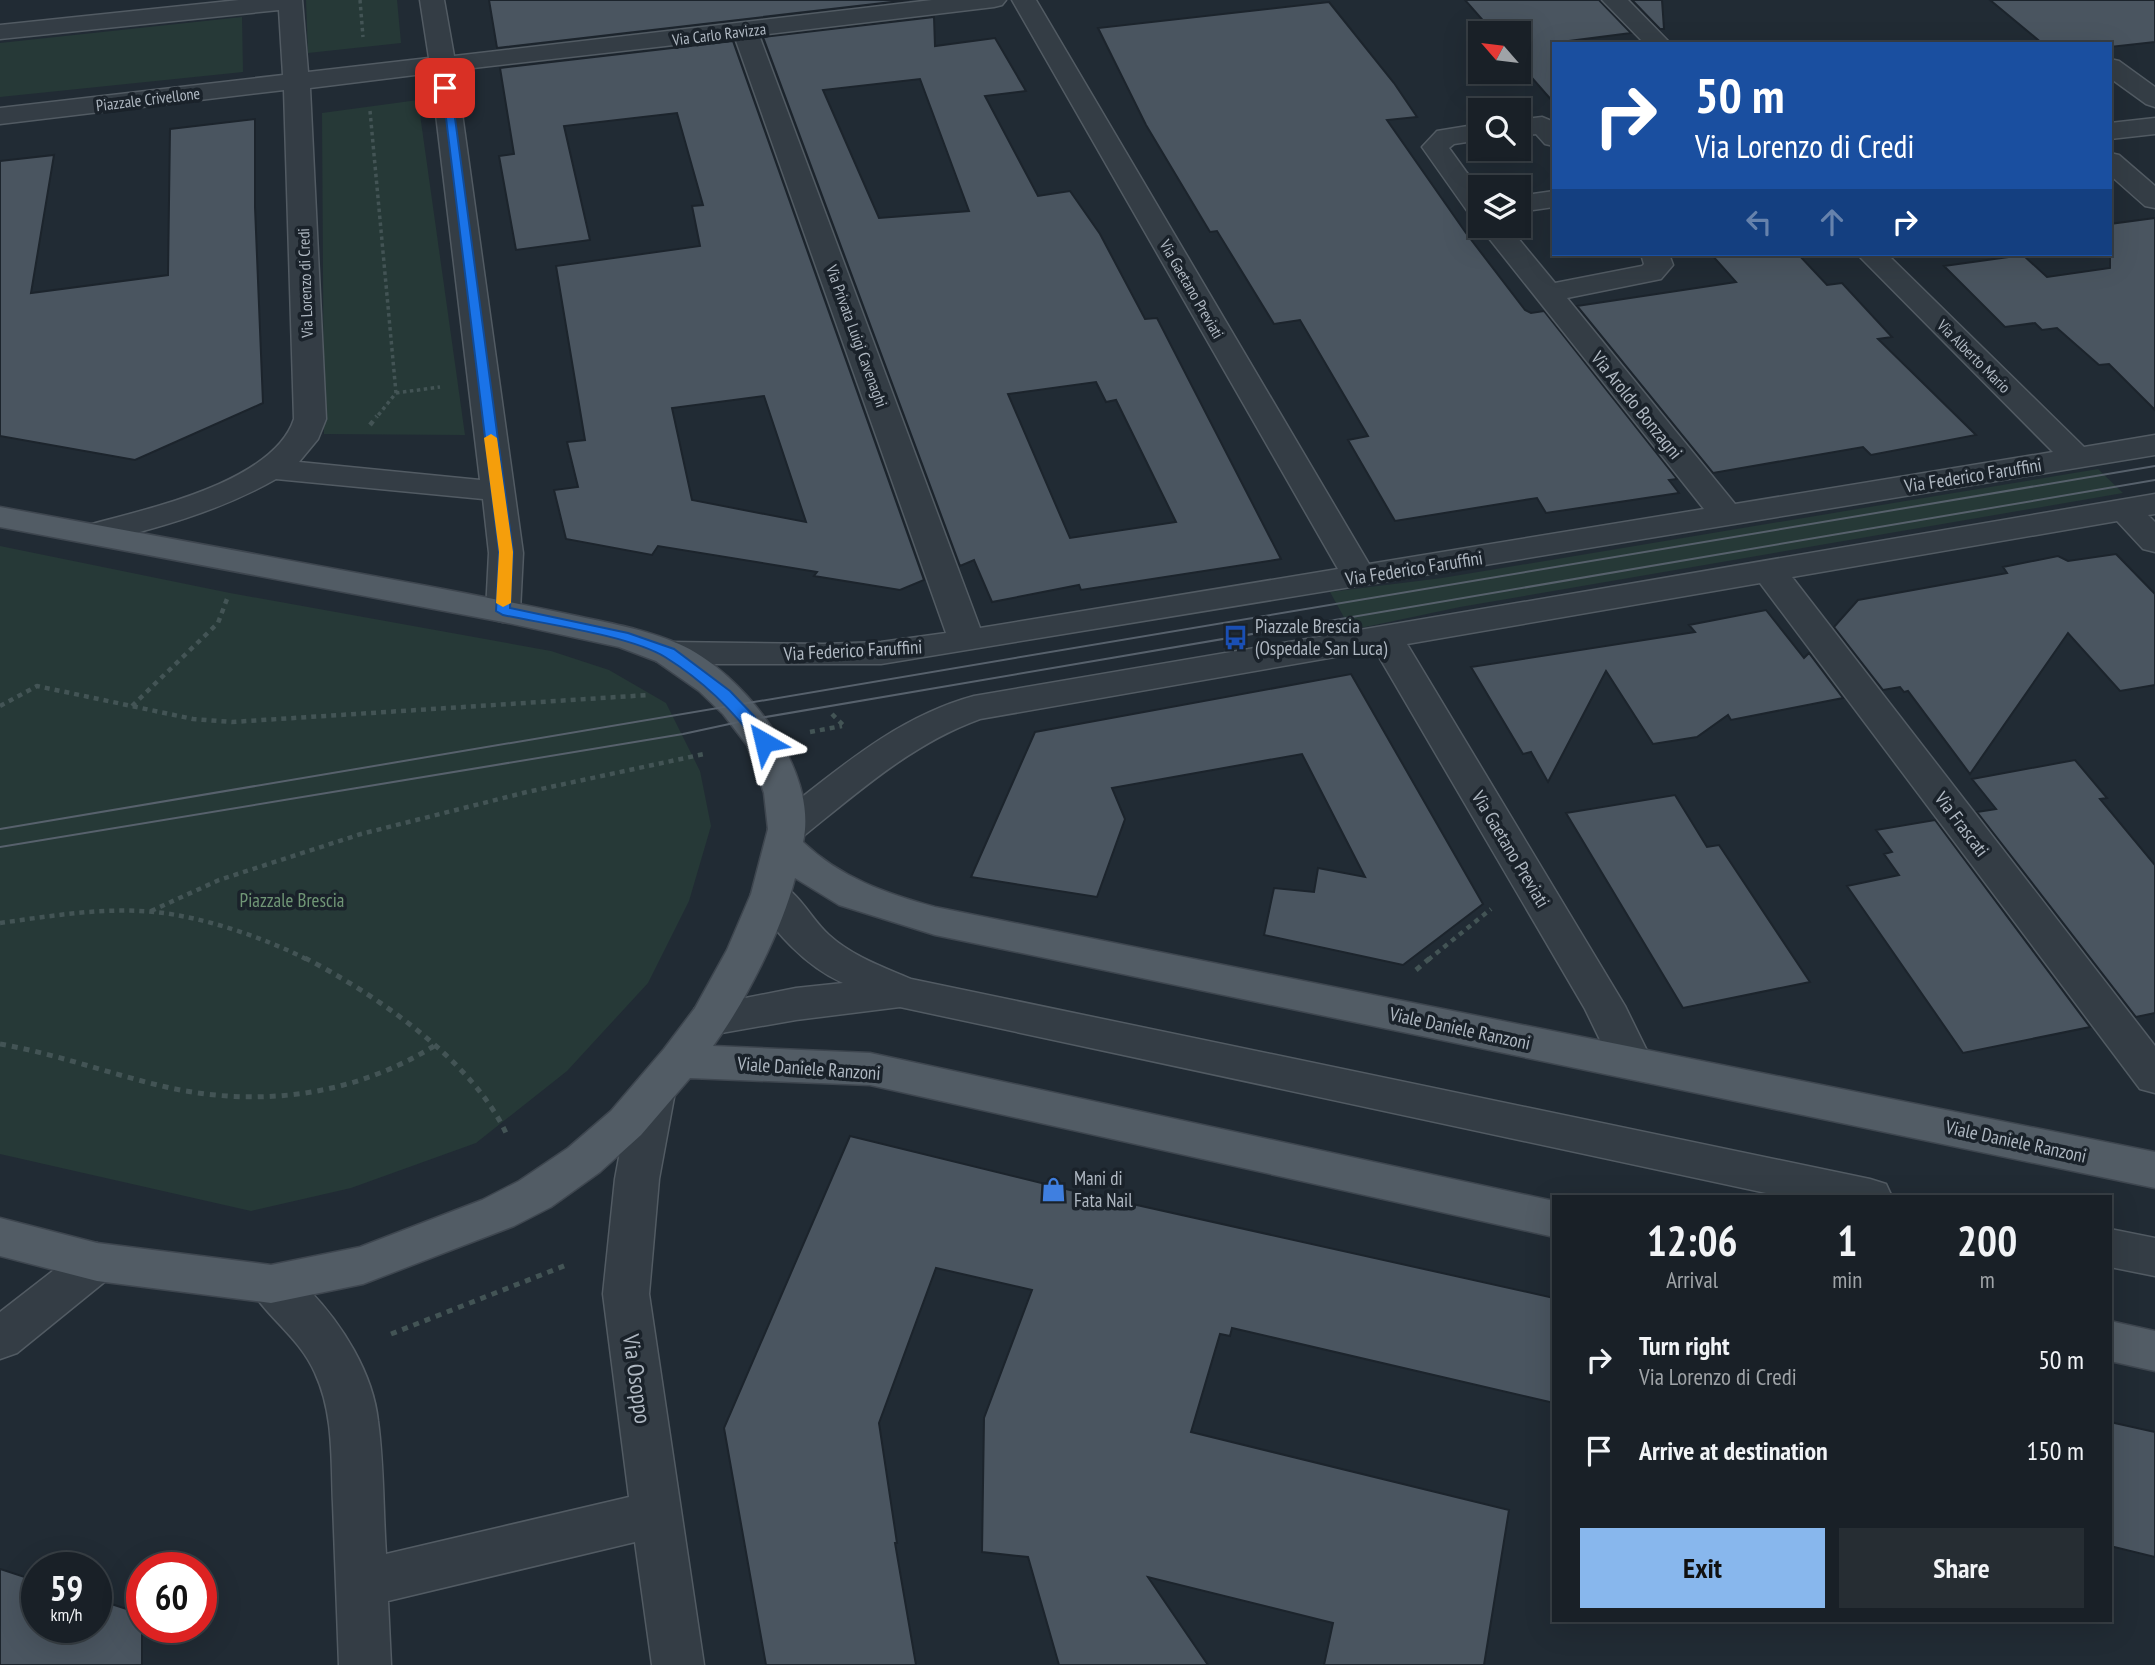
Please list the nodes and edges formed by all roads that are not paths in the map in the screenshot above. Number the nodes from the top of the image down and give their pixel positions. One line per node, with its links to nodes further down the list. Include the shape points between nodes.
1 (432, 0): 9 (street)
2 (994, 0): 6 (street, Via Carlo Ravizza)
3 (1024, 0): 38 (street, Via Gaetano Previati)
4 (1614, 0): 8 (street)
5 (290, 1): 7 (street); 11 (street, Via Lorenzo di Credi)
6 (745, 31): 9 (street, Via Carlo Ravizza); 41 (street, Via Privata Luigi Cavenaghi)
7 (0, 32)
8 (1657, 42)
9 (443, 66): 11 (street, Via Carlo Ravizza); 31 (street)
10 (2112, 67): 12 (street)
11 (297, 82): 13 (street, Piazzale Crivellone); 30 (street, Via Lorenzo di Credi, via 310,419 303,438)
12 (2155, 99)
13 (0, 116)
14 (1531, 126): 18 (street, via 1542,125)
15 (2155, 126): 16 (street)
16 (2112, 131)
17 (1468, 134): 20 (street, via 1446,137 1434,147)
18 (1552, 136)
19 (2112, 163): 22 (street)
20 (1468, 193)
21 (1552, 199): 23 (street)
22 (2155, 200)
23 (1531, 202)
24 (1503, 238): 27 (street, Via Aroldo Bonzagni)
25 (1656, 256): 27 (street, via 1659,265 1651,273)
26 (1873, 256): 29 (street, Via Alberto Mario)
27 (1547, 293): 33 (street, Via Aroldo Bonzagni)
28 (2155, 445): 29 (street, Via Federico Faruffini)
29 (2077, 458): 33 (street, Via Federico Faruffini)
30 (270, 469): 31 (street); 35 (street, via 196,503)
31 (497, 491): 39 (street, via 506,552)
32 (2140, 507): 36 (street); 37 (street)
33 (1727, 516): 38 (street, Via Federico Faruffini)
34 (0, 517): 35 (main road)
35 (93, 534): 39 (main road)
36 (2155, 542)
37 (1769, 571): 40 (street); 49 (street, Via Frascati)
38 (1360, 577): 41 (street, Via Federico Faruffini)
39 (503, 611): 42 (main road, via 628,638)
40 (1385, 637): 43 (street, via 947,716 892,746); 47 (street, Via Gaetano Previati, via 1604,1006)
41 (967, 641): 42 (street, Via Federico Faruffini, via 881,653)
42 (669, 653): 43 (main road, via 712,683 764,742 783,793)
43 (785, 838): 44 (main road); 47 (main road, Viale Daniele Ranzoni, via 805,869 841,892 935,921)
44 (771, 894): 45 (street, via 815,946 847,968); 46 (main road)
45 (903, 993): 46 (street); 51 (street)
46 (710, 1019): 48 (main road)
47 (1632, 1063): 50 (main road, Viale Daniele Ranzoni)
48 (666, 1077): 52 (main road, Viale Daniele Ranzoni, via 870,1069); 57 (main road, via 626,1123 535,1194 363,1265); 61 (street, Via Osoppo, via 637,1179 626,1293)
49 (2155, 1077)
50 (2155, 1170)
51 (1861, 1195)
52 (1552, 1219)
53 (0, 1237): 56 (main road)
54 (2112, 1248): 55 (street)
55 (2155, 1257)
56 (97, 1262): 57 (main road); 58 (street)
57 (271, 1284): 62 (street, via 321,1335 349,1397 354,1419)
58 (0, 1339)
59 (2112, 1341): 60 (main road)
60 (2155, 1351)
61 (656, 1514): 62 (street); 64 (street, Via Osoppo)
62 (361, 1584): 63 (street)
63 (365, 1665)
64 (678, 1665)

